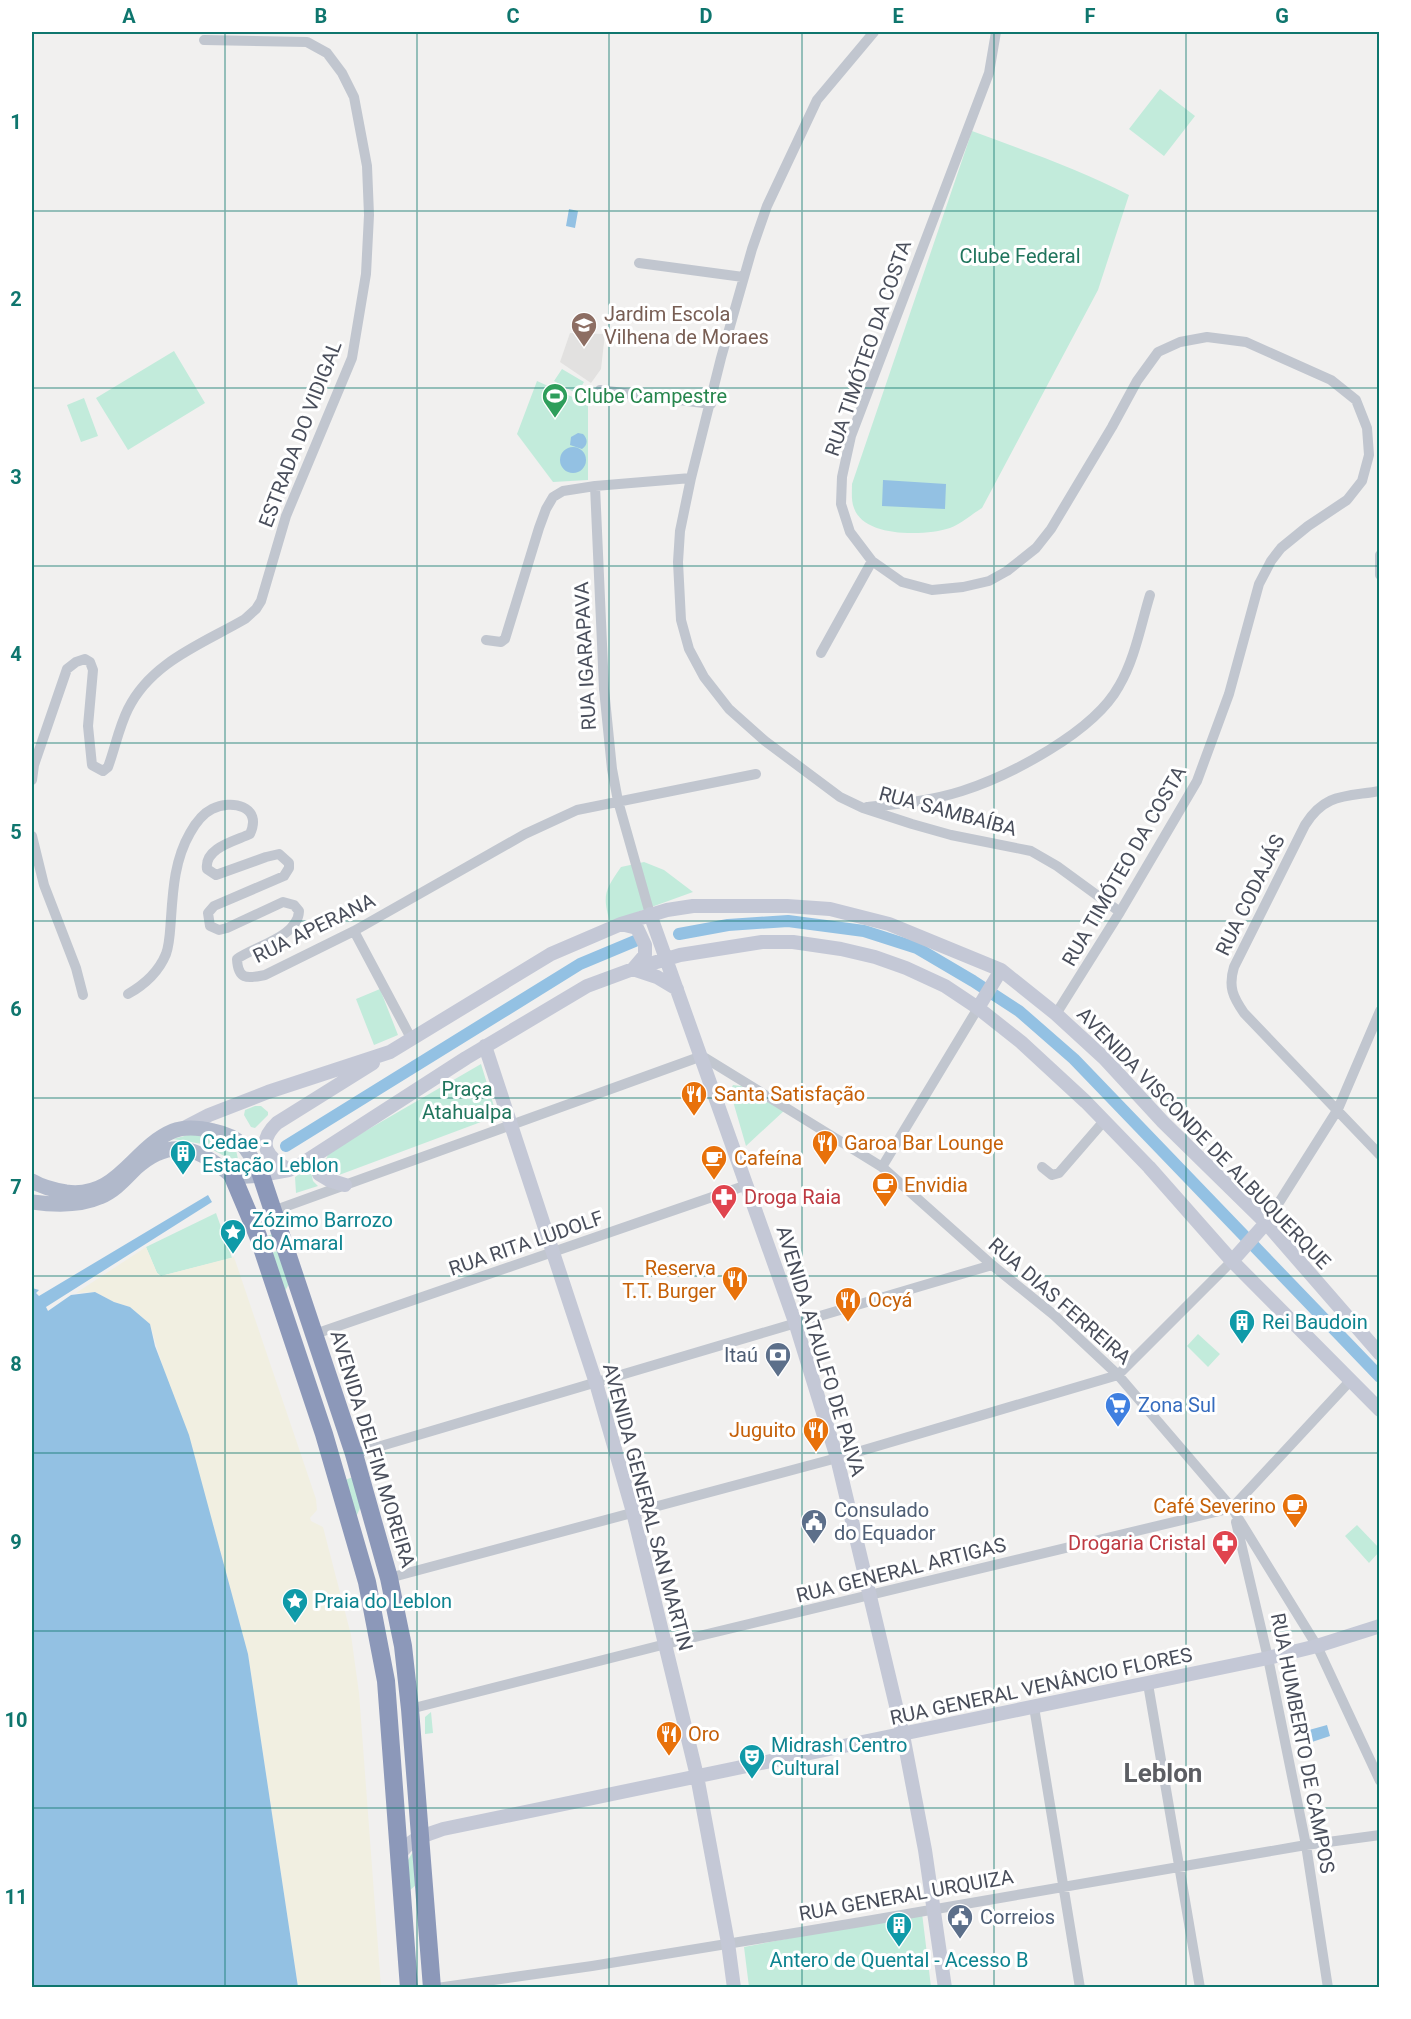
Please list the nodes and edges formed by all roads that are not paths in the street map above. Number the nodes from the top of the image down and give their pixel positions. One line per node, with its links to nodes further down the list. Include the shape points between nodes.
1 (874, 32): 5 (street, via 817,100 767,206)
2 (996, 32): 11 (street, RUA TIMÓTEO DA COSTA, via 989,73 851,436 841,504 850,532)
3 (204, 40): 17 (street, ESTRADA DO VIDIGAL, via 307,42 327,53 354,97 368,166 369,215 366,274 352,358 286,516 256,609 159,669 140,689 103,771 92,765 88,726 93,670 85,659 76,662 67,669 51,711)
4 (639, 262): 5 (street)
5 (743, 278): 7 (street, RUA SAMBAÍBA)
6 (600, 390): 7 (street)
7 (711, 404): 8 (street, RUA SAMBAÍBA)
8 (691, 478): 9 (street); 20 (street, RUA SAMBAÍBA, via 680,531 678,595 689,649 704,677 729,709 817,782)
9 (595, 486): 14 (street, via 563,491 554,497 539,528 505,639); 19 (street, RUA IGARAPAVA, via 604,689)
10 (1380, 555): 12 (street)
11 (872, 561): 15 (street); 22 (street, RUA TIMÓTEO DA COSTA, via 902,582 932,590 989,581 1007,571 1036,548 1051,529 1158,352 1180,342 1207,336 1246,342 1331,380 1356,400 1367,428 1369,455 1362,481 1347,500 1308,526 1271,561 1259,584 1229,694 1197,781)
12 (1380, 575)
13 (1150, 595): 20 (street, via 1120,685 1084,725 1054,747 1002,775 961,791)
14 (486, 640)
15 (821, 653)
16 (756, 774): 19 (street, RUA APERANA)
17 (32, 780)
18 (1380, 791): 39 (street, RUA CODAJÁS, via 1327,801 1314,811 1231,978 1234,1000 1244,1013)
19 (618, 801): 23 (street, RUA IGARAPAVA); 25 (street, RUA APERANA, via 577,810 533,830)
20 (863, 808): 22 (street, RUA SAMBAÍBA, via 951,835 1031,852)
21 (32, 836): 31 (street, via 44,885)
22 (1120, 912): 34 (street, RUA TIMÓTEO DA COSTA)
23 (650, 914): 24 (main road, AVENIDA VISCONDE DE ALBUQUERQUE); 26 (main road, AVENIDA ATAULFO DE PAIVA); 28 (main road, AVENIDA VISCONDE DE ALBUQUERQUE, via 693,906 830,909 900,928)
24 (621, 924): 27 (main road, via 637,928 645,945 645,956); 35 (main road, AVENIDA VISCONDE DE ALBUQUERQUE, via 551,954)
25 (354, 932): 30 (street, RUA APERANA, via 265,975 240,974 237,959 287,932 296,924 299,911 291,903 283,902 227,928 210,926 208,913 214,906 284,876 289,868 286,858 279,854 216,875 207,869 211,854 250,834 255,825 250,811 224,806 211,809 184,844 175,878 165,957 157,970); 35 (street)
26 (665, 958): 27 (main road); 29 (main road, AVENIDA ATAULFO DE PAIVA); 32 (main road, via 762,942 841,949 906,968 945,986)
27 (633, 969): 29 (main road); 36 (main road, via 587,986)
28 (1001, 970): 32 (main road); 34 (main road, AVENIDA VISCONDE DE ALBUQUERQUE)
29 (677, 989): 38 (main road, AVENIDA ATAULFO DE PAIVA)
30 (129, 994)
31 (83, 995)
32 (978, 1008): 40 (main road, via 1021,1042); 45 (street)
33 (1380, 1011): 39 (street)
34 (1056, 1014): 56 (main road, AVENIDA VISCONDE DE ALBUQUERQUE)
35 (412, 1040): 37 (main road, AVENIDA VISCONDE DE ALBUQUERQUE)
36 (485, 1046): 41 (main road, AVENIDA GENERAL SAN MARTIN); 43 (main road)
37 (390, 1052): 42 (main road, AVENIDA VISCONDE DE ALBUQUERQUE, via 268,1092); 47 (main road, via 270,1130 265,1147 275,1161)
38 (702, 1056): 41 (street); 45 (street, RUA DIAS FERREIRA); 52 (main road, AVENIDA ATAULFO DE PAIVA)
39 (1338, 1109): 44 (street, RUA CODAJÁS); 56 (street)
40 (1104, 1121): 46 (street, via 1059,1173 1052,1175); 58 (main road)
41 (510, 1125): 51 (street); 57 (main road, AVENIDA GENERAL SAN MARTIN)
42 (184, 1128): 48 (main road, AVENIDA DELFIM MOREIRA, via 220,1132 242,1142); 50 (main road, via 163,1136 121,1174 96,1190 73,1193)
43 (317, 1154): 47 (main road); 51 (main road, via 319,1174)
44 (1380, 1155)
45 (882, 1167): 59 (street, RUA DIAS FERREIRA)
46 (1042, 1167)
47 (289, 1170): 48 (main road)
48 (261, 1175): 49 (main road); 54 (highway, AVENIDA DELFIM MOREIRA)
49 (234, 1177): 53 (main road, via 202,1153 182,1148 150,1157 101,1197 83,1202); 55 (highway)
50 (32, 1181)
51 (345, 1185): 54 (street)
52 (747, 1185): 57 (street, RUA RITA LUDOLF); 60 (main road, AVENIDA ATAULFO DE PAIVA)
53 (32, 1202)
54 (273, 1210): 55 (street); 61 (highway, AVENIDA DELFIM MOREIRA)
55 (251, 1219): 86 (highway, via 324,1434 367,1582 386,1681)
56 (1266, 1223): 58 (main road); 62 (main road, AVENIDA VISCONDE DE ALBUQUERQUE)
57 (553, 1253): 61 (street, RUA RITA LUDOLF); 65 (main road, AVENIDA GENERAL SAN MARTIN)
58 (1232, 1262): 63 (street); 64 (main road)
59 (992, 1265): 60 (street); 63 (street, RUA DIAS FERREIRA, via 1054,1315)
60 (795, 1322): 65 (street); 68 (main road, AVENIDA ATAULFO DE PAIVA)
61 (315, 1334): 67 (highway, AVENIDA DELFIM MOREIRA)
62 (1380, 1354)
63 (1118, 1375): 68 (street); 69 (street, RUA DIAS FERREIRA)
64 (1350, 1381): 66 (main road); 69 (street)
65 (596, 1383): 67 (street); 70 (main road, AVENIDA GENERAL SAN MARTIN)
66 (1380, 1410)
67 (354, 1454): 71 (highway, AVENIDA DELFIM MOREIRA)
68 (837, 1458): 70 (street); 72 (main road, AVENIDA ATAULFO DE PAIVA)
69 (1232, 1508): 72 (street, RUA GENERAL ARTIGAS); 75 (street, RUA DIAS FERREIRA); 76 (street, RUA HUMBERTO DE CAMPOS)
70 (633, 1512): 71 (street); 74 (main road, AVENIDA GENERAL SAN MARTIN)
71 (389, 1578): 79 (highway, AVENIDA DELFIM MOREIRA, via 403,1646)
72 (870, 1597): 74 (street, RUA GENERAL ARTIGAS); 80 (main road, AVENIDA ATAULFO DE PAIVA)
73 (1380, 1626): 75 (main road, RUA GENERAL VENÂNCIO FLORES)
74 (666, 1644): 79 (street, RUA GENERAL ARTIGAS); 81 (main road, AVENIDA GENERAL SAN MARTIN)
75 (1317, 1646): 76 (main road, RUA GENERAL VENÂNCIO FLORES); 82 (street, RUA DIAS FERREIRA)
76 (1268, 1658): 77 (main road, RUA GENERAL VENÂNCIO FLORES); 85 (street, RUA HUMBERTO DE CAMPOS)
77 (1148, 1684): 78 (main road, RUA GENERAL VENÂNCIO FLORES); 87 (street)
78 (1034, 1707): 80 (main road, RUA GENERAL VENÂNCIO FLORES); 88 (street)
79 (410, 1709): 84 (highway, AVENIDA DELFIM MOREIRA)
80 (903, 1735): 81 (main road, RUA GENERAL VENÂNCIO FLORES); 89 (main road, AVENIDA ATAULFO DE PAIVA)
81 (697, 1776): 84 (main road, RUA GENERAL VENÂNCIO FLORES); 90 (main road, AVENIDA GENERAL SAN MARTIN)
82 (1380, 1781)
83 (1380, 1834): 85 (street, RUA GENERAL URQUIZA)
84 (421, 1836): 86 (main road, RUA GENERAL VENÂNCIO FLORES, via 409,1843); 92 (highway, AVENIDA DELFIM MOREIRA)
85 (1306, 1845): 87 (street, RUA GENERAL URQUIZA); 98 (street, RUA HUMBERTO DE CAMPOS)
86 (399, 1857): 91 (highway)
87 (1179, 1867): 88 (street, RUA GENERAL URQUIZA); 97 (street)
88 (1064, 1887): 89 (street, RUA GENERAL URQUIZA); 96 (street)
89 (934, 1909): 90 (street, RUA GENERAL URQUIZA); 95 (main road, AVENIDA ATAULFO DE PAIVA)
90 (728, 1943): 93 (street, RUA GENERAL URQUIZA); 94 (main road, AVENIDA GENERAL SAN MARTIN)
91 (409, 1988)
92 (432, 1988)
93 (437, 1988)
94 (734, 1988)
95 (945, 1988)
96 (1080, 1988)
97 (1200, 1988)
98 (1328, 1988)

